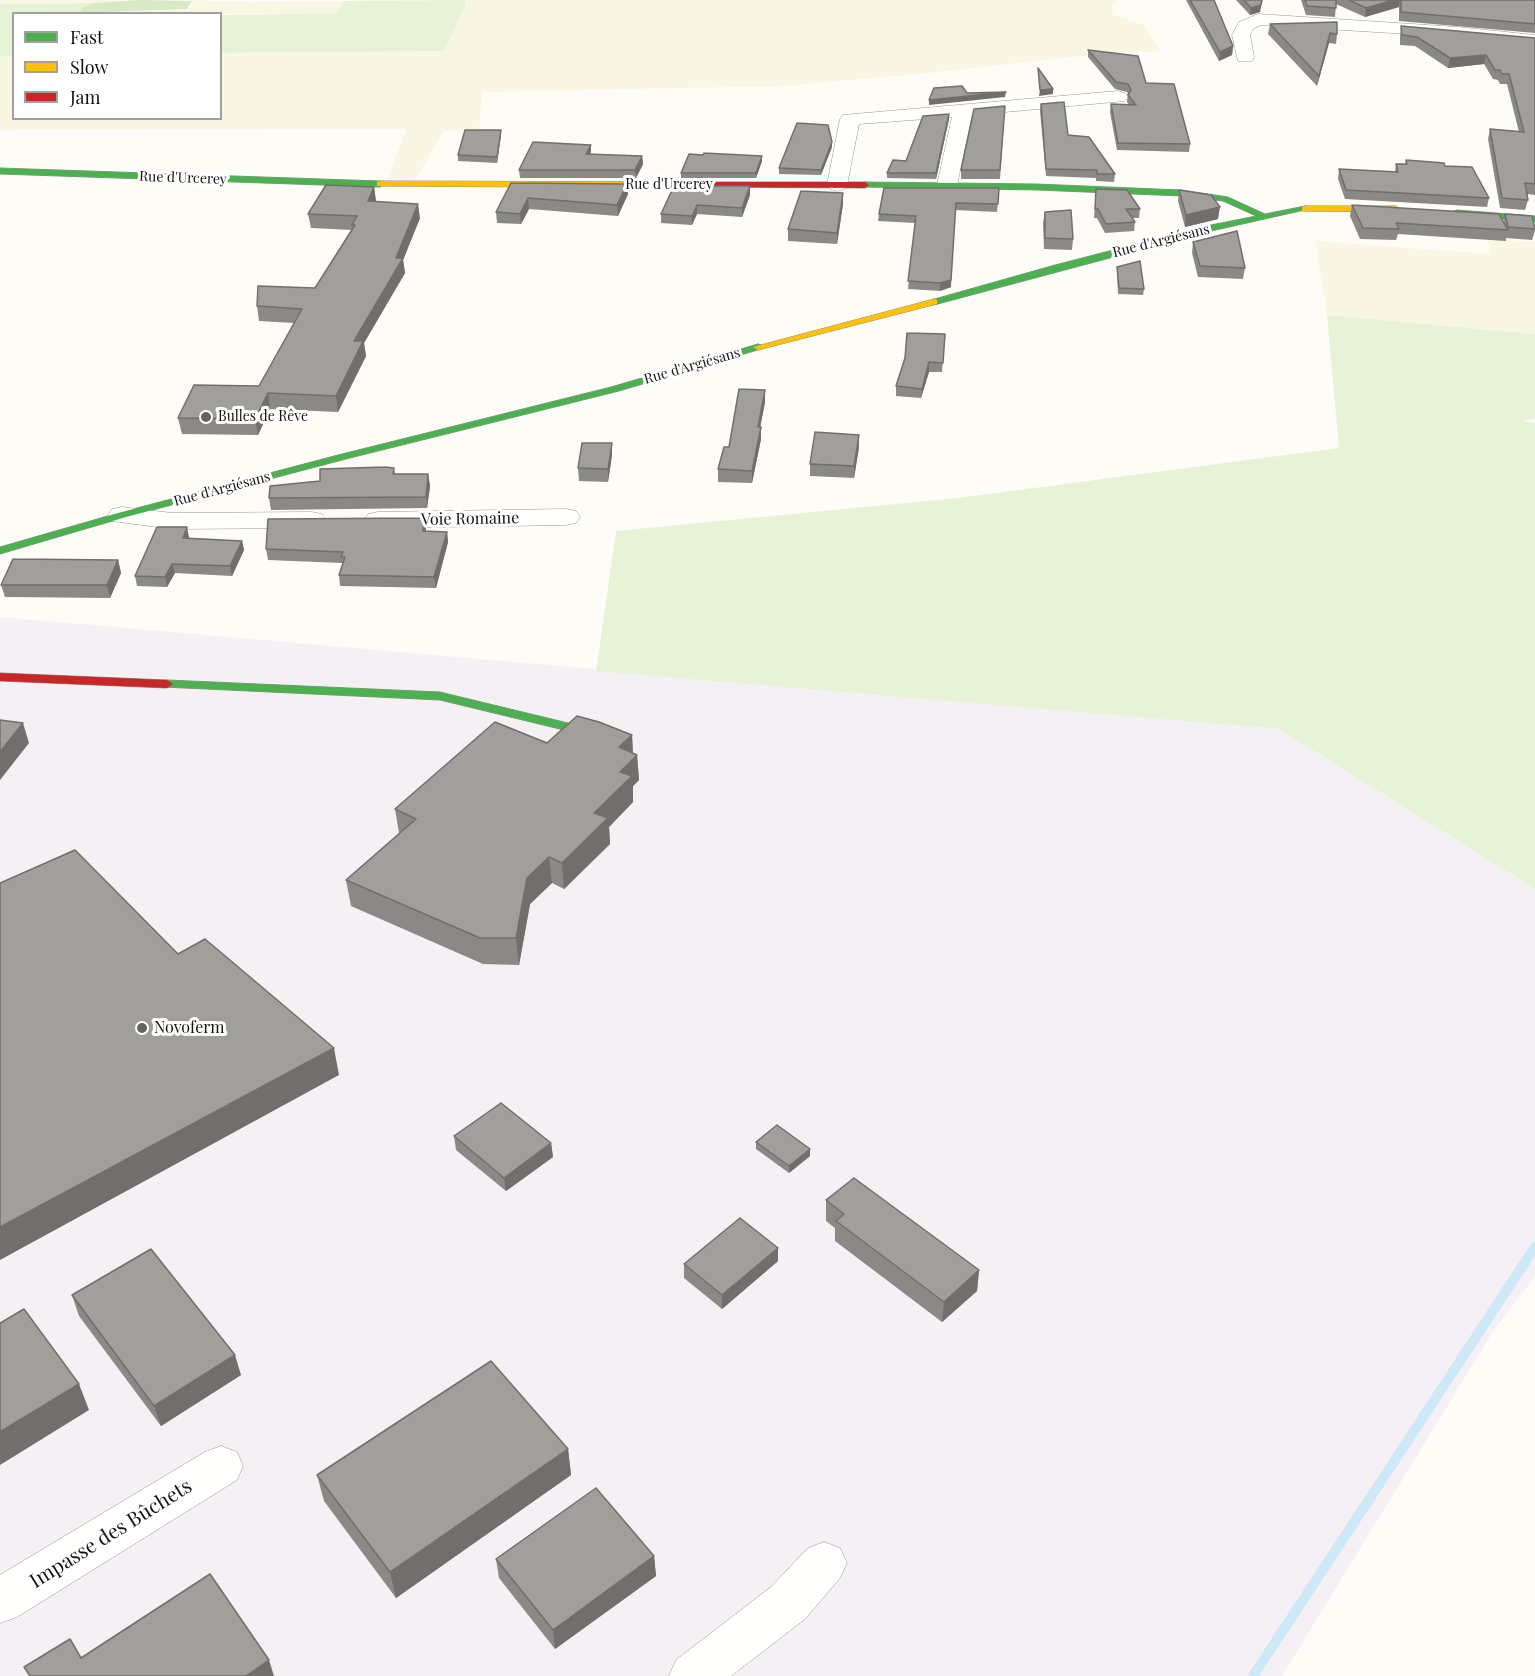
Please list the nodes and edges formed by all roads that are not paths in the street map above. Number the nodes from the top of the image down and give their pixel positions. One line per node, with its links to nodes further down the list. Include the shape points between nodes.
1 (1535, 40): 2 (street, via 1258,19 1245,26 1241,35)
2 (1245, 57)
3 (1118, 97): 4 (street)
4 (963, 109): 6 (street, via 850,119); 7 (street)
5 (0, 171): 6 (street, Rue d'Urcerey, via 489,186)
6 (837, 185): 7 (street, Rue d'Urcerey)
7 (946, 185): 10 (street, Rue d'Urcerey, via 1181,193 1225,199)
8 (1410, 210): 10 (street, Rue d'Argiésans, via 1333,207)
9 (1444, 212): 11 (street)
10 (1262, 216): 12 (street, Rue d'Argiésans, via 789,338 615,389)
11 (1535, 219)
12 (122, 515): 13 (street, Voie Romaine, via 172,520); 14 (street, Rue d'Argiésans); 15 (street, Rue d'Argiésans)
13 (566, 517)
14 (0, 538)
15 (0, 551)
16 (0, 677): 17 (street, via 440,696)
17 (601, 735)
18 (221, 1466): 20 (street, Impasse des Bûchets)
19 (824, 1563): 21 (street, via 788,1603)
20 (0, 1601)
21 (693, 1676)

